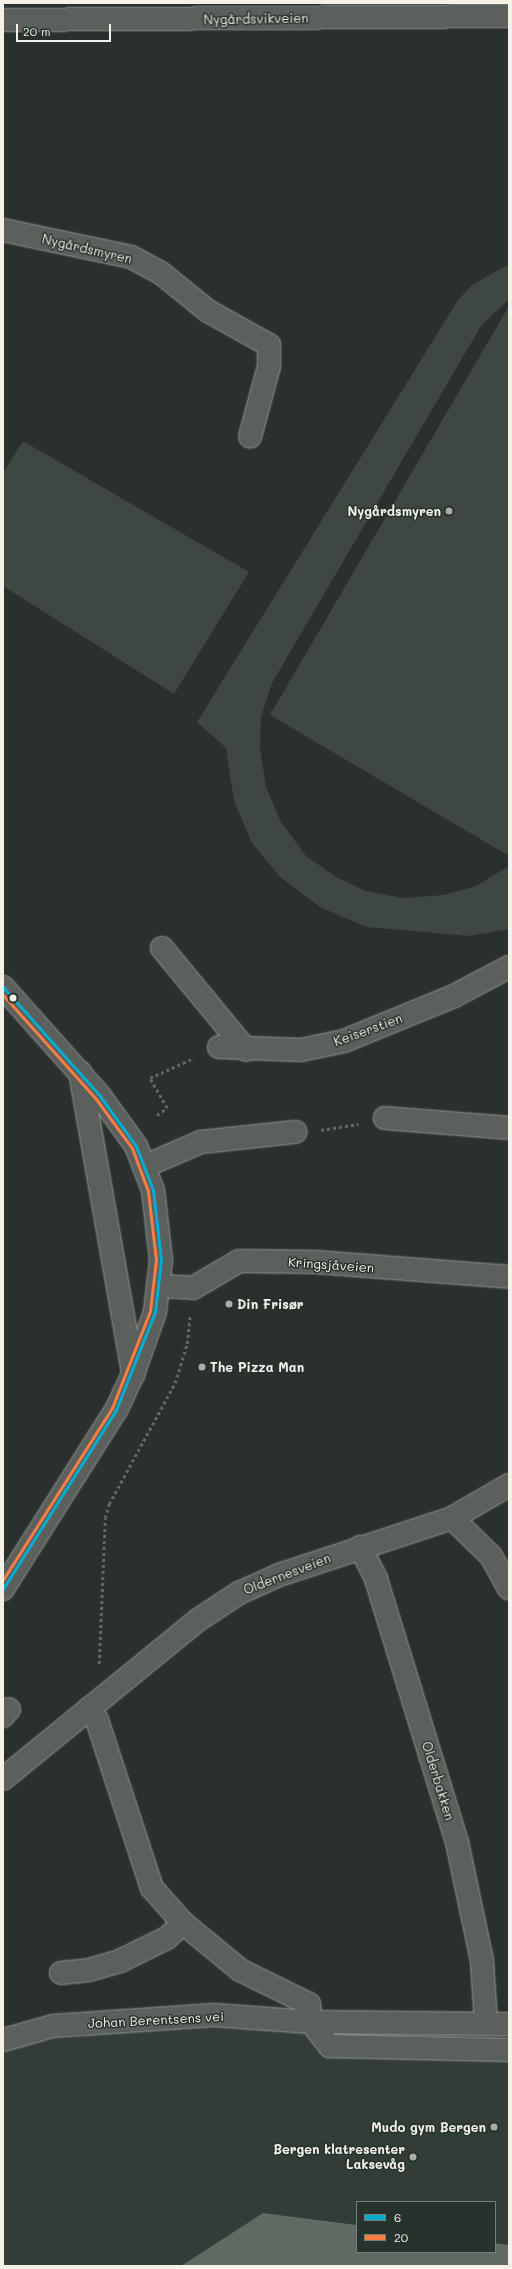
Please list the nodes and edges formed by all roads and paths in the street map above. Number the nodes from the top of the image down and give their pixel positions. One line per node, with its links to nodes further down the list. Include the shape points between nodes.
1 (509, 16): 2 (street, Nygårdsvikveien)
2 (3, 20)
3 (3, 230): 4 (street, Nygårdsmyren, via 131,257 161,273 208,311 269,345 268,366)
4 (250, 437)
5 (162, 948): 9 (street)
6 (509, 967): 9 (street, Keiserstien, via 454,996 344,1041 301,1050)
7 (4, 991): 10 (street)
8 (219, 1046): 9 (street, Keiserstien); 11 (path, via 150,1078 167,1108)
9 (246, 1050)
10 (80, 1072): 15 (street, via 117,1117); 19 (street)
11 (157, 1115)
12 (385, 1118): 13 (street); 14 (path, via 338,1128)
13 (509, 1128)
14 (294, 1132): 15 (street, via 201,1142)
15 (145, 1166): 17 (street, via 158,1212)
16 (509, 1277): 18 (street, Kringsjåveien, via 316,1262 240,1261)
17 (160, 1286): 18 (street); 19 (street, via 147,1342)
18 (193, 1288): 25 (path, via 186,1344 175,1383 109,1504 105,1518 98,1672)
19 (133, 1374): 24 (street, via 116,1410)
20 (509, 1485): 21 (street, Oldernesveien)
21 (452, 1518): 22 (street, Oldernesveien); 23 (street, via 491,1556)
22 (360, 1547): 25 (street, Oldernesveien, via 238,1593 198,1620); 30 (street, Olderbakken, via 376,1579 457,1842 482,1961)
23 (509, 1588)
24 (3, 1589)
25 (89, 1708): 26 (street, Oldernesveien); 27 (street, via 97,1720 152,1888)
26 (3, 1779)
27 (183, 1923): 28 (street, via 167,1938 120,1961 89,1970); 29 (street, via 240,1970 309,2004)
28 (62, 1973)
29 (311, 2022): 30 (street, Johan Berentsens vei); 32 (street, Johan Berentsens vei, via 214,2016 53,2026); 33 (street, via 330,2046)
30 (486, 2023): 31 (street, Johan Berentsens vei)
31 (509, 2024)
32 (3, 2040)
33 (509, 2050)

